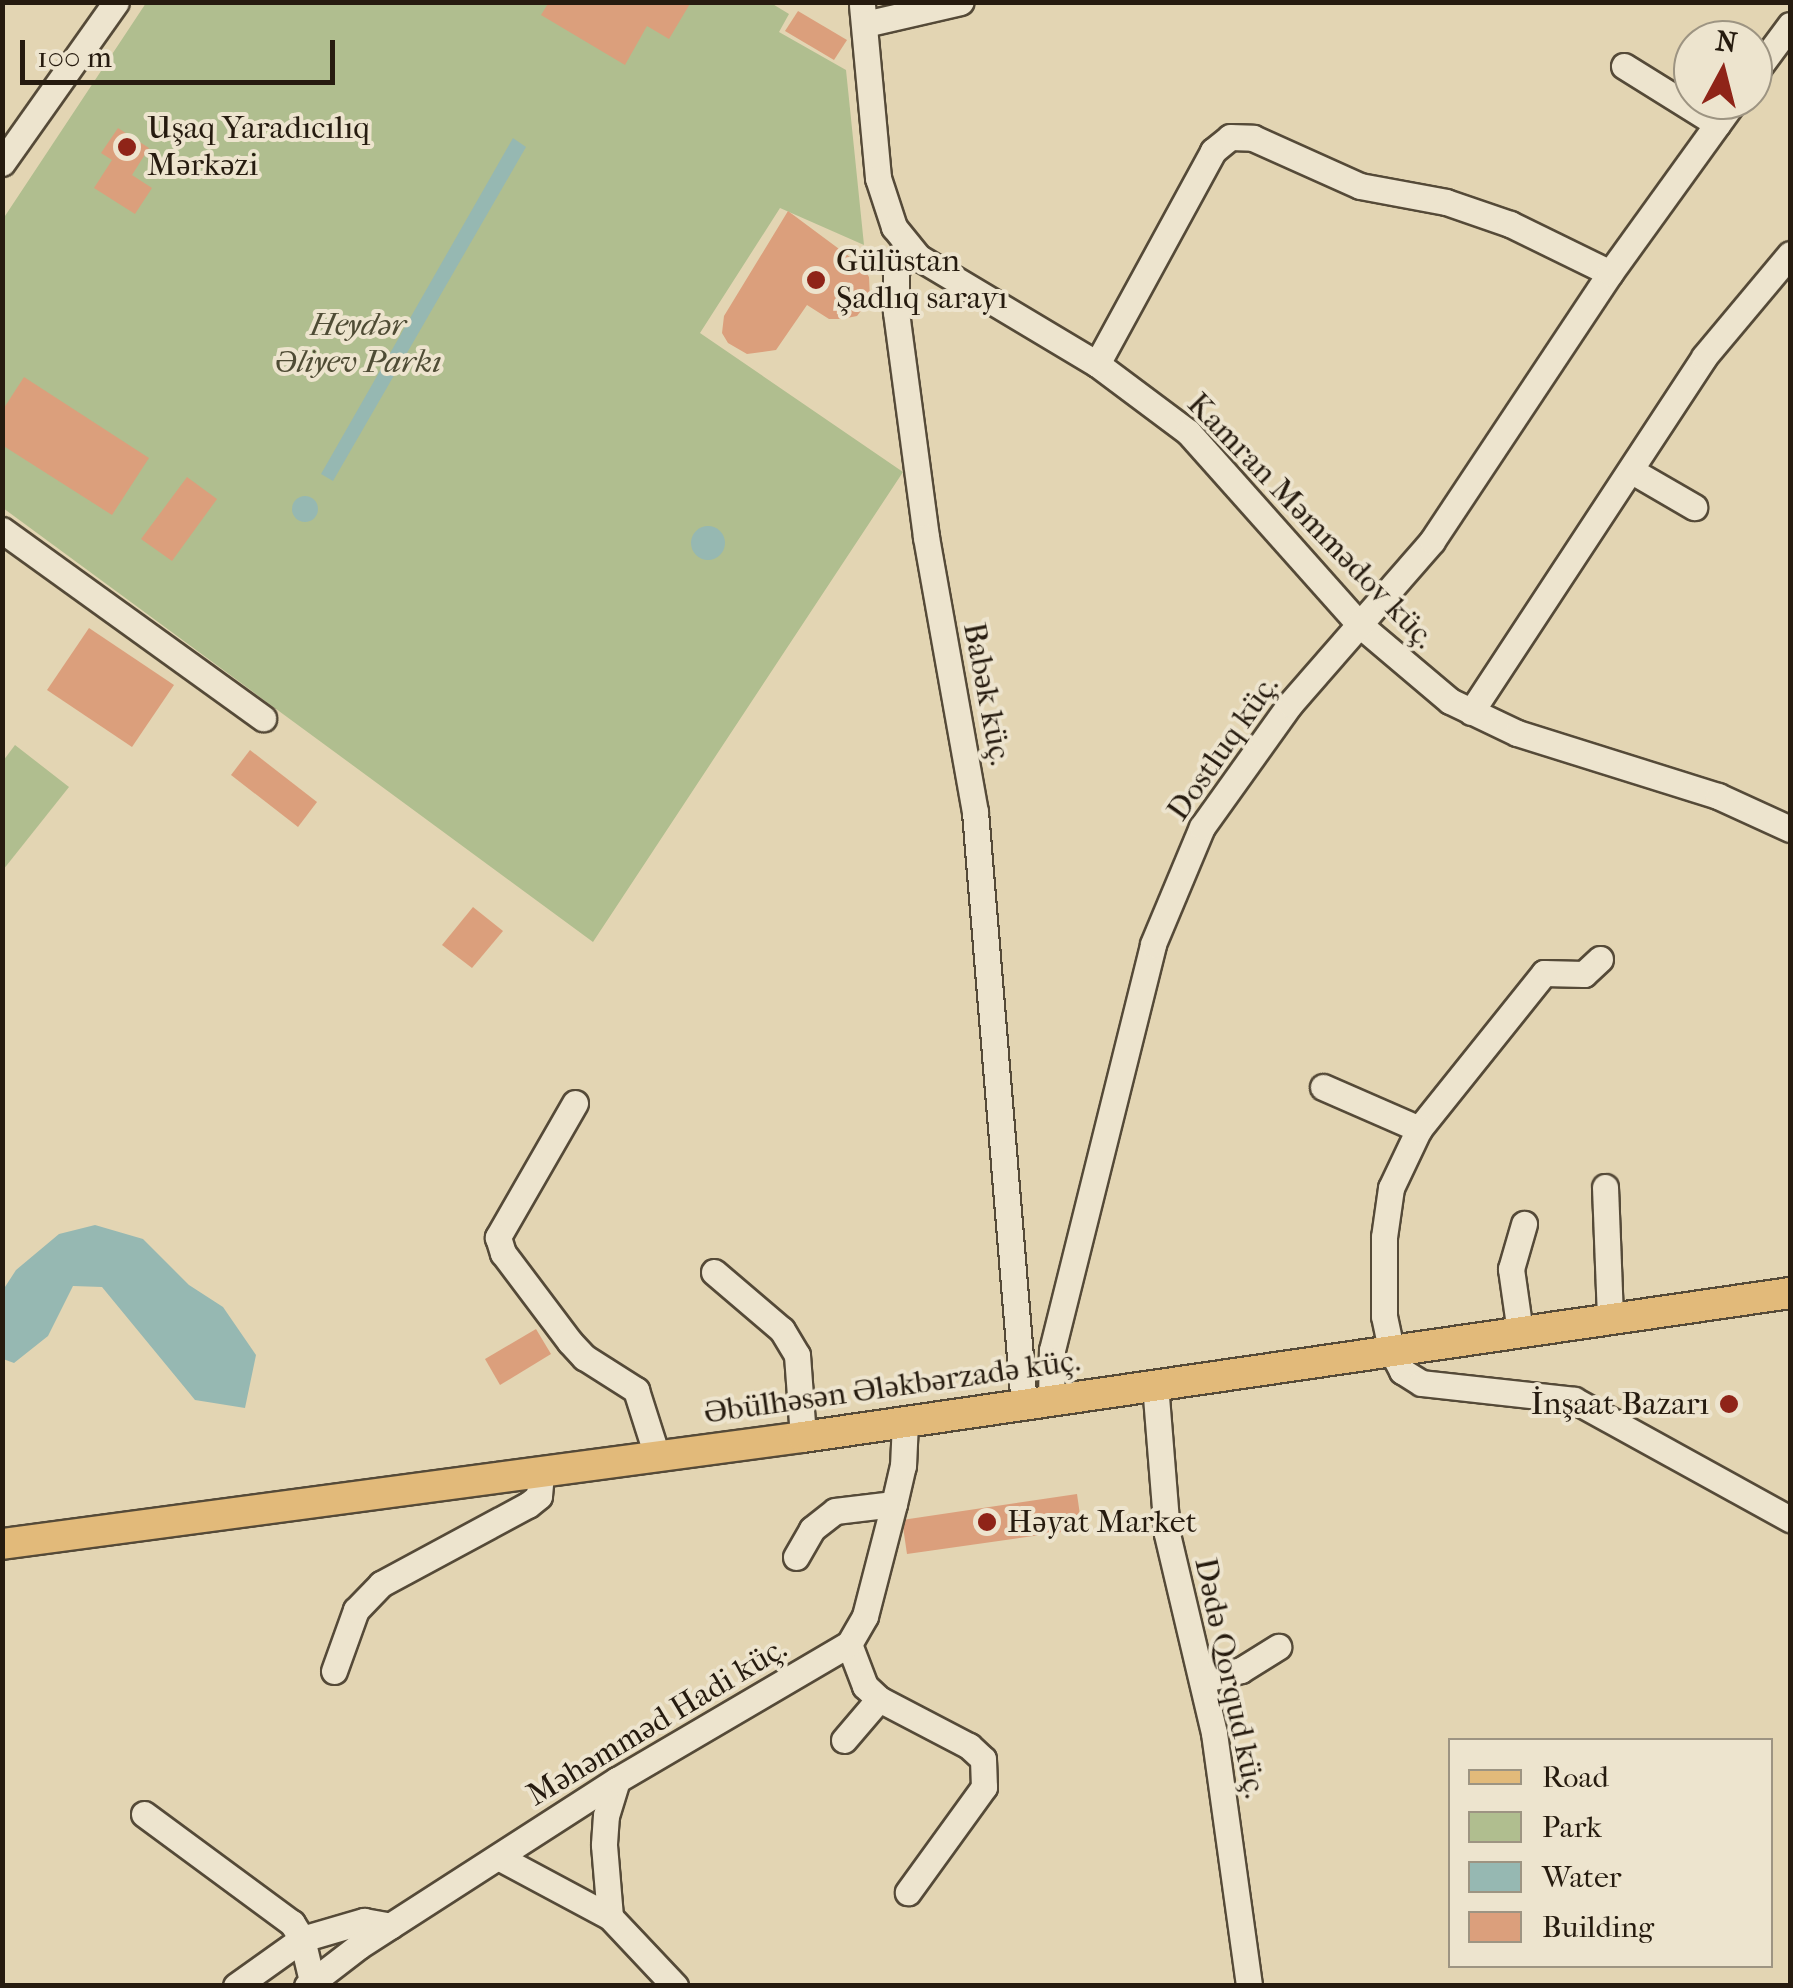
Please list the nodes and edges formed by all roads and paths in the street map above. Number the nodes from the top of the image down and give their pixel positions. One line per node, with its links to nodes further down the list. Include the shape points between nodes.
1 (116, 2): 9 (street)
2 (960, 2): 3 (street)
3 (860, 9): 10 (street, via 878,178 887,213)
4 (1790, 25): 5 (street)
5 (1773, 48)
6 (1624, 66): 8 (street)
7 (1720, 120): 8 (street, Dostluq küç.)
8 (1717, 124): 12 (street, Dostluq küç.)
9 (2, 164)
10 (906, 244): 14 (street, Kamran Məmmədov küç., via 936,269); 34 (street, Babək küç., via 896,272 896,312 926,537 973,796)
11 (1790, 254): 13 (street)
12 (1610, 273): 14 (street, via 1510,224 1446,202 1360,186 1253,138 1230,138 1213,151); 18 (street, Dostluq küç., via 1432,541)
13 (1782, 284): 15 (street, via 1704,357)
14 (1096, 364): 18 (street, Kamran Məmmədov küç., via 1188,432)
15 (1632, 471): 16 (street); 19 (street)
16 (1694, 507)
17 (2, 530): 20 (street)
18 (1360, 626): 19 (street, Kamran Məmmədov küç., via 1418,678); 34 (street, Dostluq küç., via 1218,799 1162,914)
19 (1471, 712): 21 (street, Kamran Məmmədov küç., via 1517,733 1718,796)
20 (263, 718)
21 (1790, 829)
22 (1600, 959): 25 (street, via 1584,974 1544,973)
23 (1323, 1087): 25 (street)
24 (575, 1103): 37 (street, via 498,1237 584,1358 636,1390)
25 (1419, 1129): 32 (street, via 1391,1188 1384,1237)
26 (1605, 1188): 30 (street)
27 (1524, 1224): 31 (street, via 1511,1269)
28 (714, 1272): 36 (street, via 782,1330 797,1355)
29 (1790, 1293): 30 (main road, Əbülhəsən Ələkbərzadə küç.)
30 (1610, 1319): 31 (main road, Əbülhəsən Ələkbərzadə küç.)
31 (1520, 1332): 32 (main road, Əbülhəsən Ələkbərzadə küç.)
32 (1391, 1350): 33 (main road, Əbülhəsən Ələkbərzadə küç.); 40 (street, via 1402,1371 1421,1383 1574,1400)
33 (1155, 1384): 34 (main road, Əbülhəsən Ələkbərzadə küç.); 46 (street, Dədə Qorqud küç., via 1167,1534)
34 (1037, 1402): 35 (main road, Əbülhəsən Ələkbərzadə küç.)
35 (905, 1422): 36 (main road, Əbülhəsən Ələkbərzadə küç.); 39 (street)
36 (803, 1436): 37 (main road, Əbülhəsən Ələkbərzadə küç.)
37 (658, 1456): 38 (main road, Əbülhəsən Ələkbərzadə küç.)
38 (541, 1472): 41 (main road, Əbülhəsən Ələkbərzadə küç.); 45 (street, via 538,1496 528,1505 381,1584 356,1610)
39 (894, 1504): 42 (street, via 835,1511 812,1529); 43 (street, via 865,1616)
40 (1790, 1519)
41 (2, 1544)
42 (796, 1557)
43 (849, 1644): 47 (street, via 866,1686); 49 (street, Məhəmməd Hadi küç.)
44 (1278, 1646): 46 (street, via 1241,1670)
45 (334, 1671)
46 (1202, 1680): 56 (street, Dədə Qorqud küç.)
47 (879, 1699): 48 (street); 52 (street, via 969,1746 983,1758 986,1772 977,1798)
48 (844, 1740)
49 (617, 1780): 51 (street, Məhəmməd Hadi küç.); 53 (street, via 604,1846)
50 (144, 1814): 55 (street, via 278,1911)
51 (500, 1858): 53 (street); 54 (street, Məhəmməd Hadi küç.)
52 (908, 1892)
53 (610, 1918): 59 (street)
54 (391, 1926): 55 (street, via 364,1921); 57 (street, Məhəmməd Hadi küç.)
55 (302, 1939): 57 (street); 58 (street)
56 (1247, 1957): 60 (street); 61 (street, Dədə Qorqud küç.)
57 (310, 1983)
58 (236, 1986)
59 (675, 1986)
60 (1228, 1986)
61 (1249, 1986)

